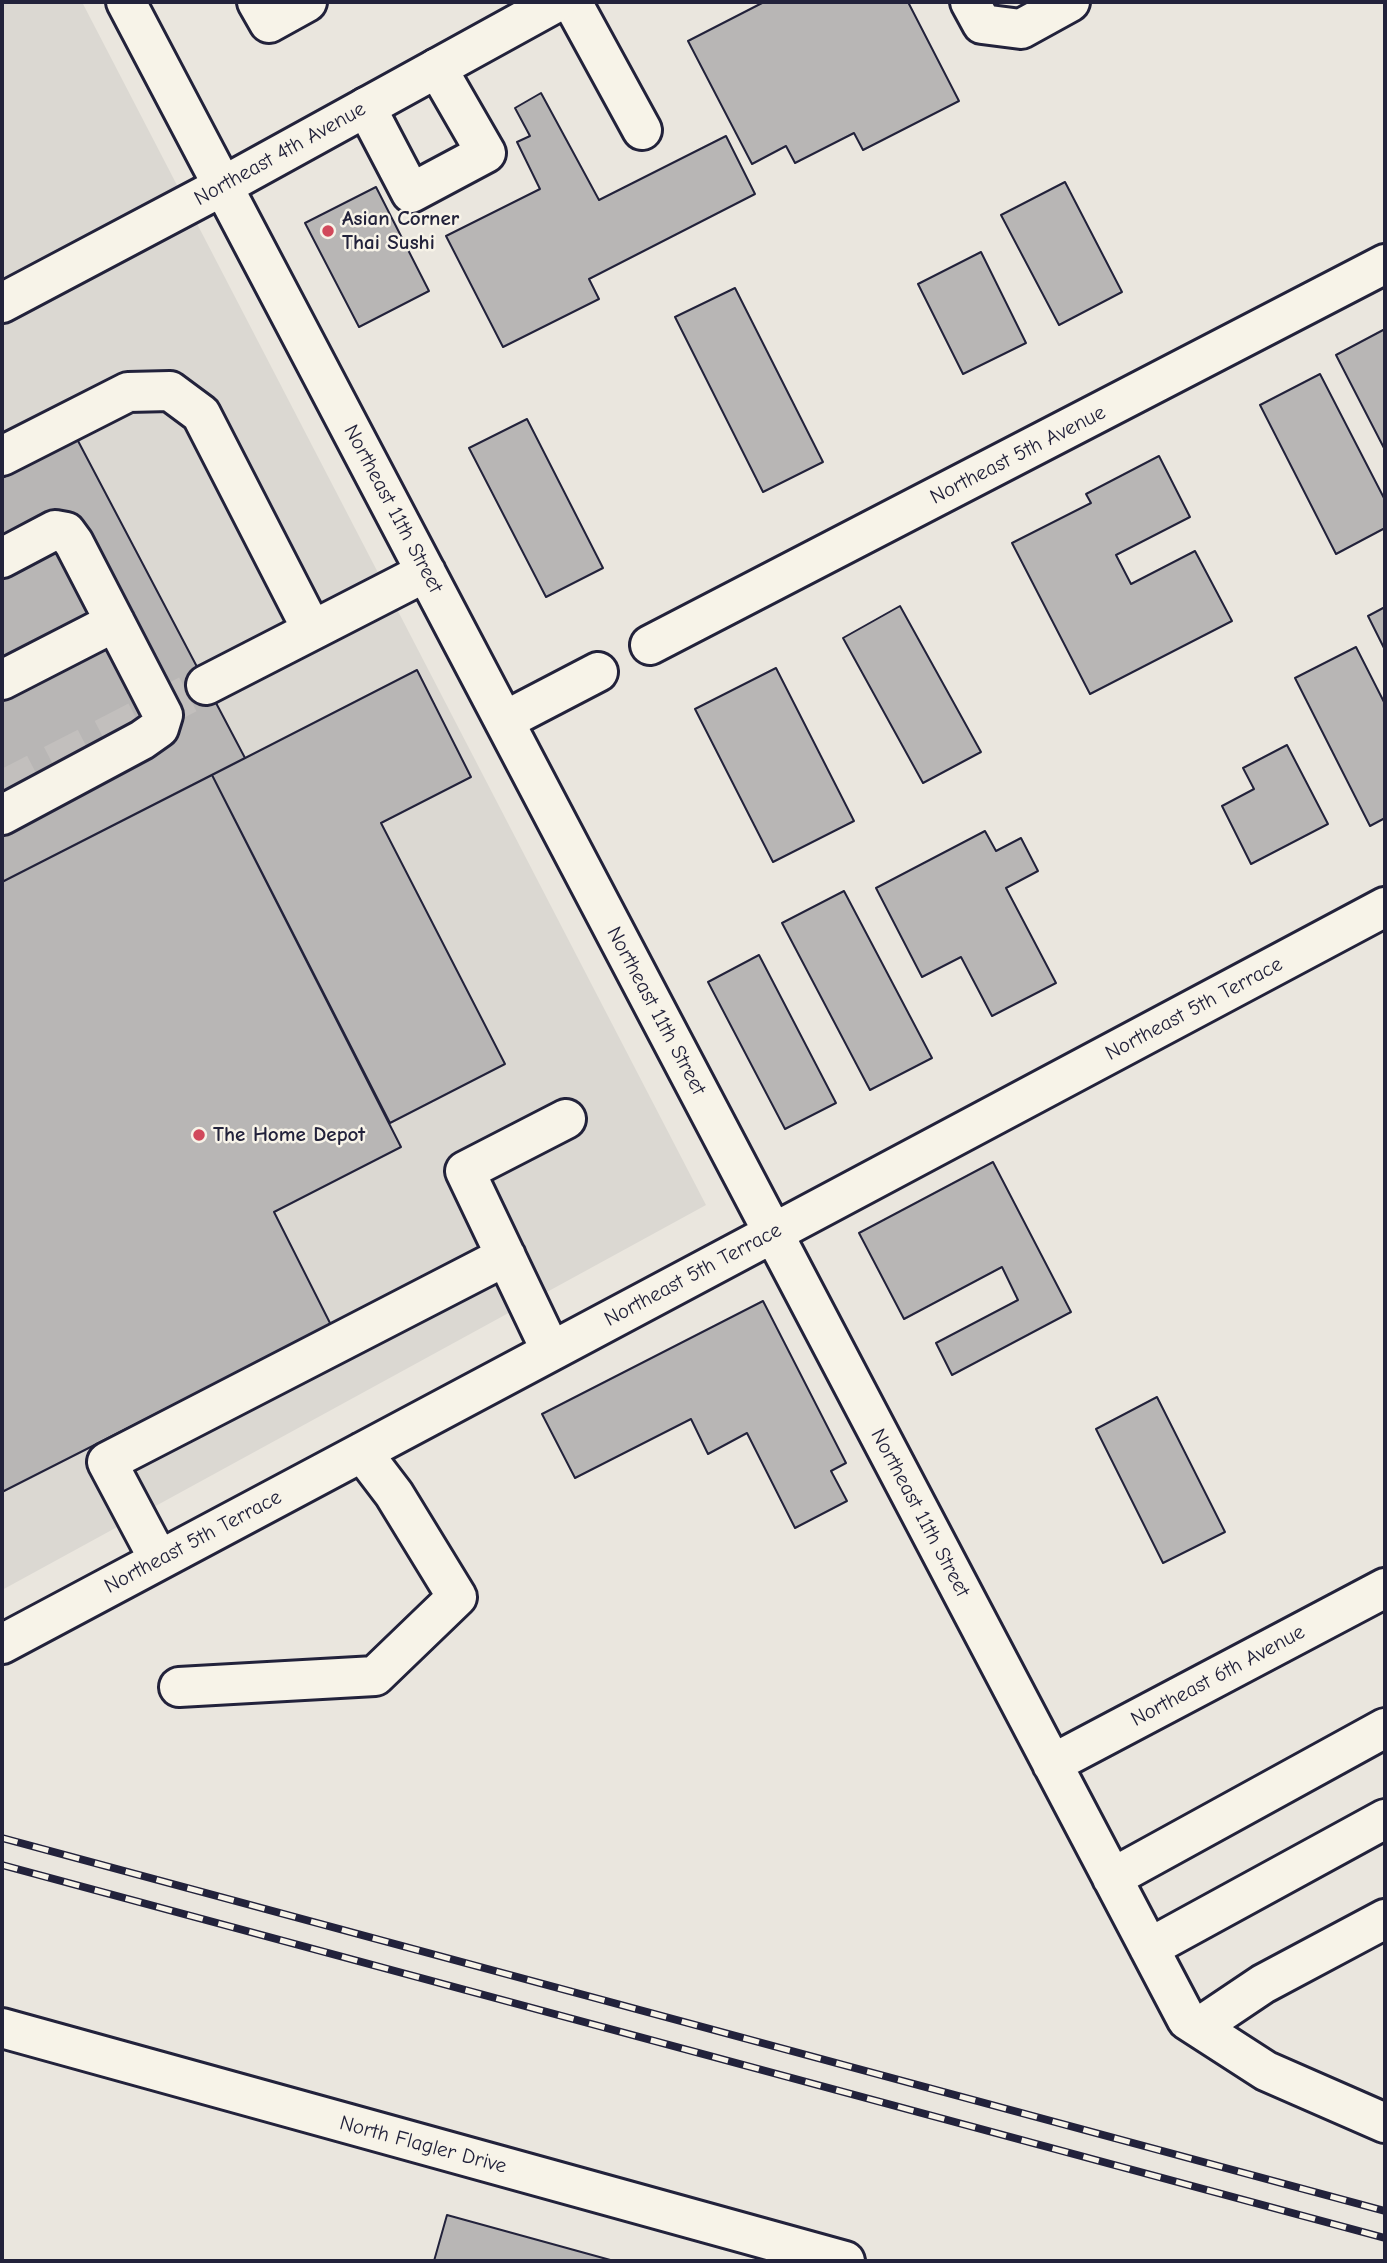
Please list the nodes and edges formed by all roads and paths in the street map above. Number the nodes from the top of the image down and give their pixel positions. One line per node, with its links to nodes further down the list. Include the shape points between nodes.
1 (126, 2): 11 (street, Northeast 11th Street)
2 (257, 2): 3 (street, via 268,23)
3 (307, 2)
4 (557, 2): 8 (street, Northeast 4th Avenue)
5 (572, 2): 10 (street)
6 (970, 2): 7 (street, via 982,24 1021,29)
7 (1070, 2)
8 (437, 68): 9 (street, Northeast 4th Avenue); 9 (street, via 486,153 411,193)
9 (366, 107): 11 (street, Northeast 4th Avenue)
10 (642, 130)
11 (223, 186): 13 (street, Northeast 4th Avenue); 16 (street, Northeast 11th Street)
12 (1385, 264): 19 (street, Northeast 5th Avenue)
13 (2, 303)
14 (2, 456): 18 (street, via 128,392 170,391 201,414)
15 (2, 558): 17 (street, via 55,530 66,532)
16 (426, 572): 18 (street); 23 (street, Northeast 11th Street)
17 (115, 622): 21 (street); 24 (street, via 163,715 159,728)
18 (313, 630): 22 (street)
19 (650, 645)
20 (598, 672): 23 (street)
21 (2, 680)
22 (206, 685)
23 (504, 721): 27 (street, Northeast 11th Street)
24 (2, 815)
25 (1385, 907): 27 (street, Northeast 5th Terrace)
26 (566, 1119): 28 (street, via 465,1171)
27 (773, 1233): 29 (street, Northeast 5th Terrace); 36 (street, Northeast 11th Street)
28 (506, 1256): 29 (street); 31 (street, via 107,1461)
29 (551, 1351): 30 (street, Northeast 5th Terrace)
30 (362, 1452): 31 (street, Northeast 5th Terrace); 34 (street, via 394,1494 457,1597 375,1676)
31 (159, 1560): 33 (street, Northeast 5th Terrace)
32 (1385, 1588): 36 (street, Northeast 6th Avenue)
33 (2, 1644)
34 (179, 1687)
35 (1385, 1728): 38 (street)
36 (1052, 1764): 38 (street, Northeast 11th Street)
37 (1385, 1819): 40 (street)
38 (1112, 1878): 40 (street, Northeast 11th Street)
39 (1385, 1919): 41 (street)
40 (1149, 1948): 41 (street, Northeast 11th Street)
41 (1193, 2024): 43 (street, via 1266,2071)
42 (2, 2028): 44 (street, North Flagler Drive)
43 (1385, 2123)
44 (845, 2261)

